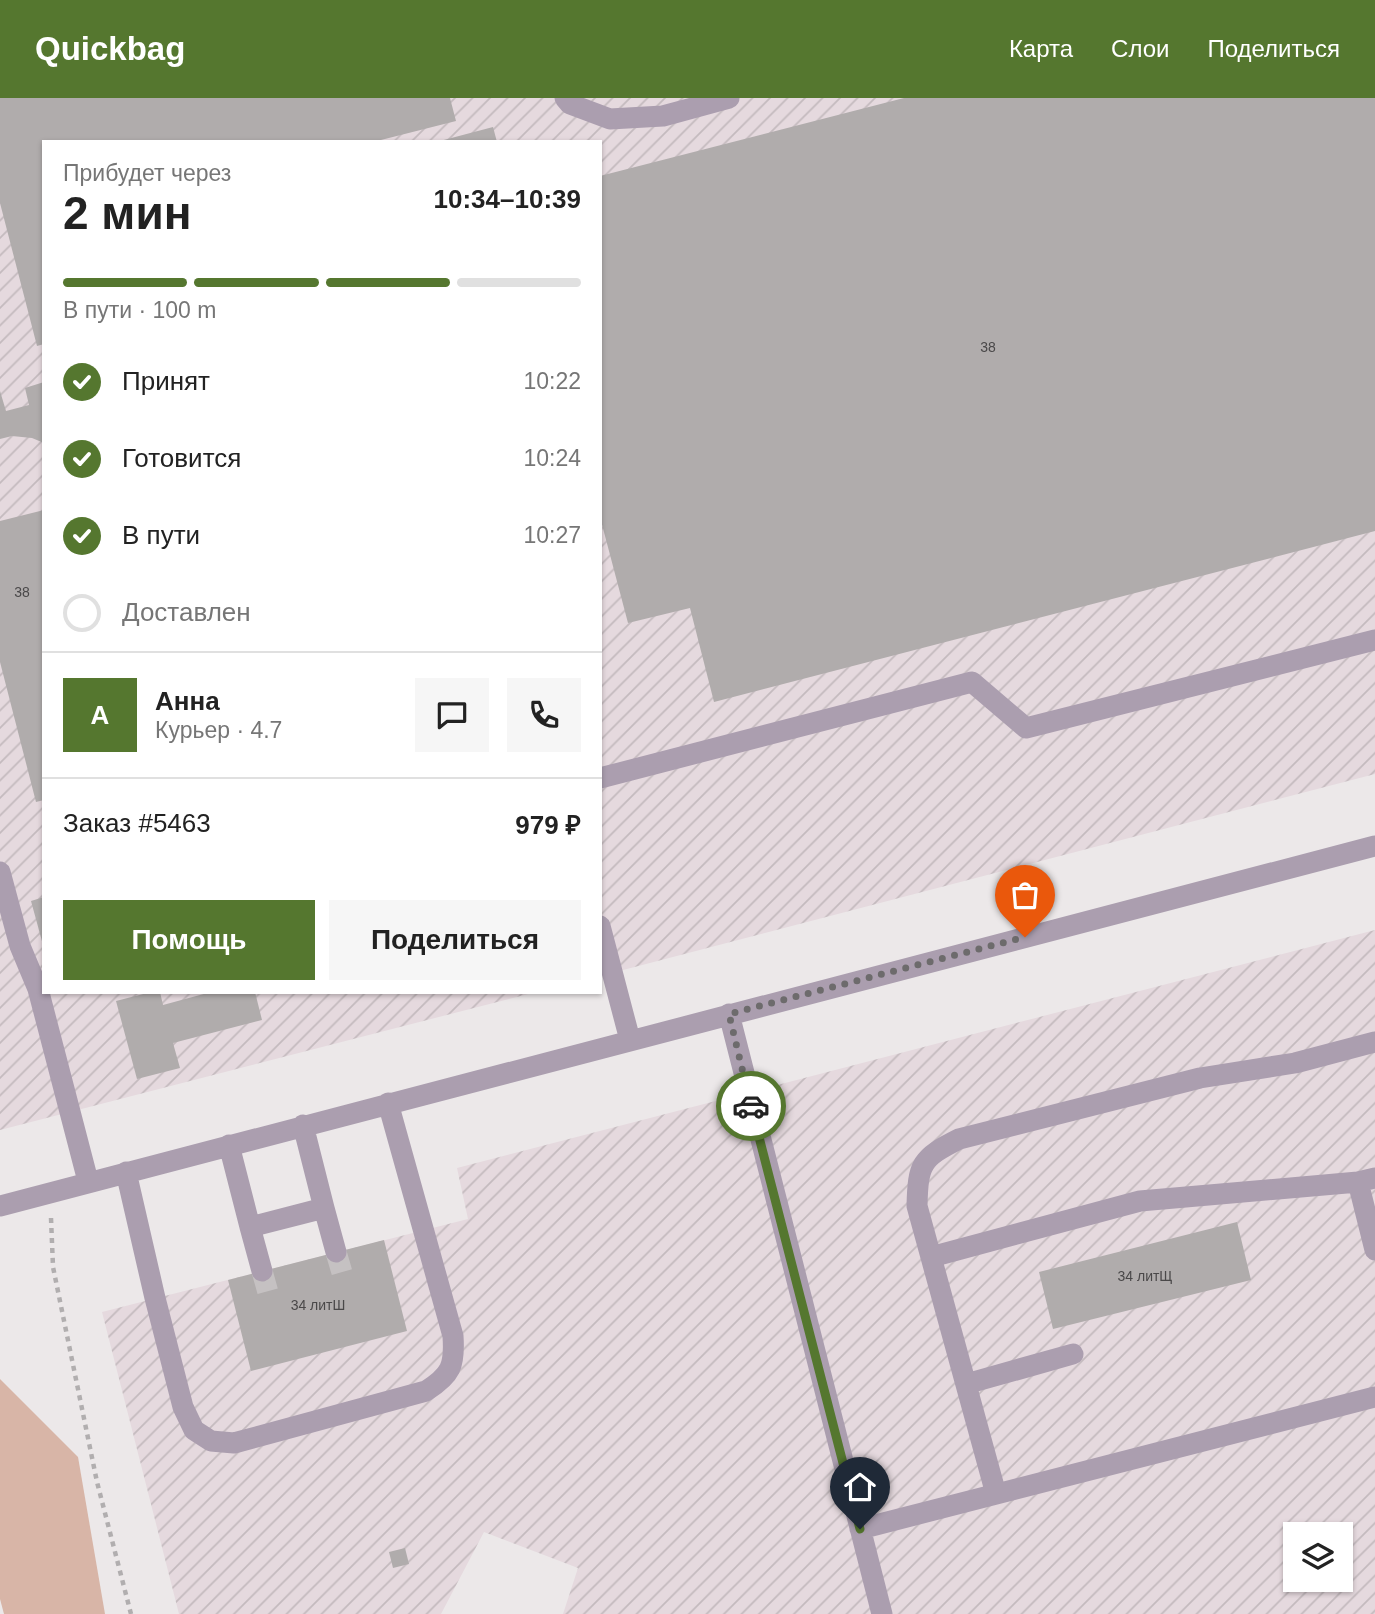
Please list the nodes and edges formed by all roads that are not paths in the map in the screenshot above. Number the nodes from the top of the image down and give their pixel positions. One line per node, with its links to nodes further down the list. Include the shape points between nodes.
1 (565, 98): 2 (street, via 610,119 663,116)
2 (729, 98)
3 (1375, 640): 4 (street, via 1026,728 972,682)
4 (602, 777)
5 (1375, 846): 8 (street)
6 (0, 872): 16 (street, via 20,946 38,989)
7 (602, 934): 9 (street)
8 (729, 1014): 9 (street); 28 (street)
9 (630, 1040): 11 (street)
10 (1375, 1042): 22 (street, via 1295,1063 1200,1078 959,1139 932,1153 918,1177 917,1206)
11 (388, 1103): 12 (street); 14 (street, via 453,1336 454,1359 445,1379 426,1391 234,1443 211,1441 194,1430 183,1407)
12 (303, 1125): 13 (street); 18 (street)
13 (229, 1144): 14 (street); 19 (street)
14 (126, 1172): 16 (street)
15 (1367, 1180): 20 (street); 22 (street, via 1140,1201)
16 (88, 1181): 17 (street)
17 (0, 1206)
18 (324, 1208): 19 (street); 21 (street)
19 (250, 1227): 23 (street)
20 (1375, 1250)
21 (336, 1252)
22 (931, 1257): 25 (street)
23 (262, 1271)
24 (1073, 1354): 25 (street)
25 (966, 1384): 27 (street)
26 (1375, 1397): 27 (street)
27 (996, 1494): 28 (street)
28 (860, 1529): 29 (street)
29 (882, 1614)

